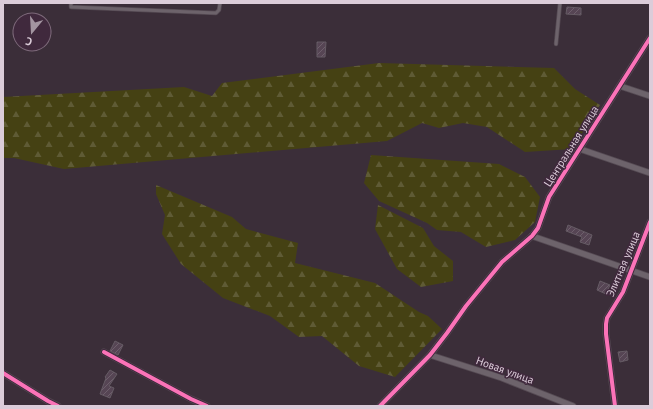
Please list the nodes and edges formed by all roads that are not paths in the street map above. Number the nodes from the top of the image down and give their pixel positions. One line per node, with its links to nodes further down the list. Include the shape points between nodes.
1 (71, 3): 2 (lane, via 71,7 216,13)
2 (220, 3)
3 (560, 3): 5 (lane)
4 (650, 38): 6 (street, Центральная улица)
5 (556, 44)
6 (620, 86): 7 (street); 8 (street, Центральная улица)
7 (650, 96)
8 (580, 149): 9 (street); 11 (street, Центральная улица, via 549,197 538,228)
9 (650, 173)
10 (650, 222): 12 (street, Элитная улица)
11 (532, 236): 12 (street); 15 (street, Центральная улица, via 502,262)
12 (630, 270): 13 (street); 22 (street, Элитная улица, via 623,292 606,324)
13 (650, 277)
14 (104, 352): 19 (street)
15 (430, 355): 17 (street, Новая улица, via 502,378); 20 (street, Центральная улица)
16 (3, 373): 18 (street)
17 (558, 404): 21 (street, Новая улица)
18 (58, 406)
19 (207, 406)
20 (380, 406)
21 (572, 406)
22 (615, 406)

